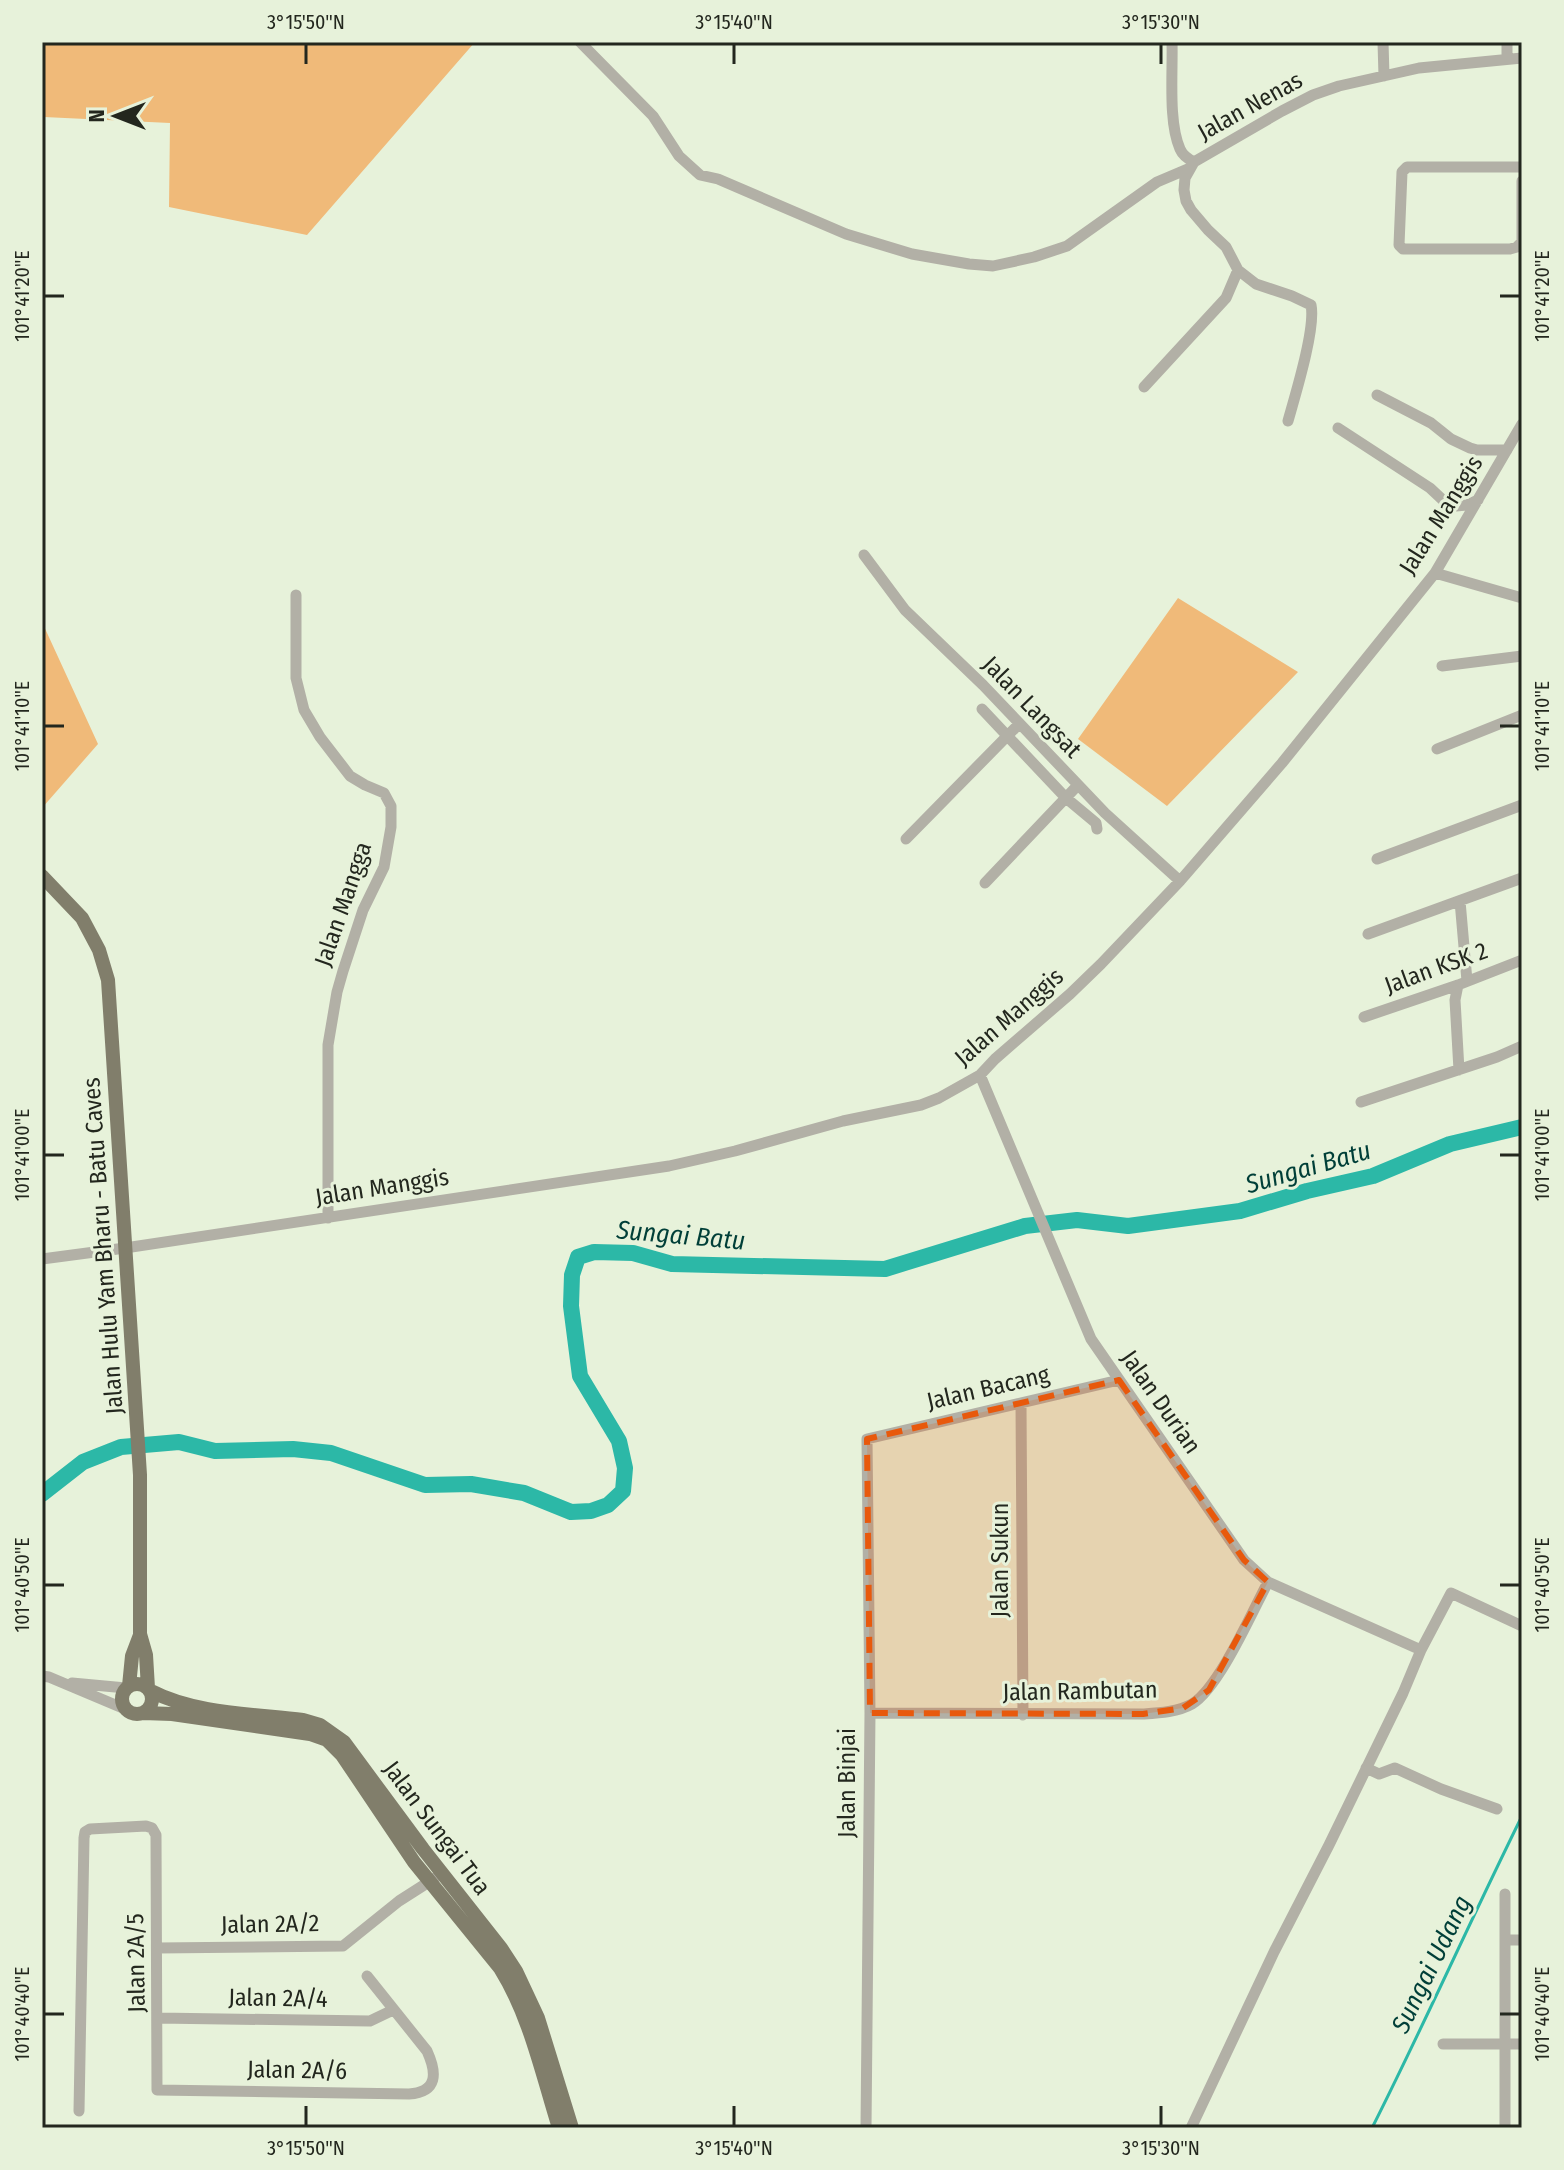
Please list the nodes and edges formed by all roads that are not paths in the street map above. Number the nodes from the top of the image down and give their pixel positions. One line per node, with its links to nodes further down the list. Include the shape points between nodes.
1 (580, 42): 8 (street, via 653,116 679,156 700,175 846,234 912,254 993,266 1034,257 1067,246 1157,182)
2 (1172, 42): 8 (street, via 1176,131 1180,150)
3 (1383, 42): 7 (street)
4 (1507, 42): 5 (street)
5 (1507, 58): 6 (street, Jalan Nenas); 7 (street, Jalan Nenas)
6 (1522, 58)
7 (1384, 76): 8 (street, Jalan Nenas, via 1313,95)
8 (1192, 165): 11 (street, Jalan Nenas, via 1185,178 1186,201 1226,247)
9 (1522, 167): 10 (street, via 1407,167 1402,172 1399,245 1517,247 1522,242)
10 (1522, 181)
11 (1238, 270): 12 (street, via 1226,298); 14 (street, via 1256,284 1311,305 1311,326)
12 (1144, 387)
13 (1377, 395): 17 (street, via 1470,448)
14 (1288, 421)
15 (1522, 424): 17 (street, Jalan Manggis)
16 (1338, 428): 18 (street, via 1446,503 1467,505)
17 (1507, 450): 18 (street, Jalan Manggis)
18 (1478, 499): 20 (street, Jalan Manggis)
19 (864, 555): 27 (street, Jalan Langsat, via 905,610)
20 (1435, 573): 22 (street); 38 (street, Jalan Manggis)
21 (296, 595): 49 (street, Jalan Mangga, via 296,678 304,710 350,776 384,793 391,806 384,867 343,971 328,1045)
22 (1522, 598)
23 (1522, 656): 24 (street)
24 (1442, 666)
25 (982, 709): 28 (street)
26 (1522, 715): 29 (street)
27 (1019, 724): 28 (street); 30 (street, Jalan Langsat)
28 (1007, 736): 31 (street); 34 (street)
29 (1437, 749)
30 (1078, 785): 31 (street); 38 (street, Jalan Langsat)
31 (1066, 798): 33 (street); 39 (street)
32 (1522, 805): 35 (street)
33 (1097, 829)
34 (906, 839)
35 (1377, 859)
36 (42, 876): 50 (main road, Jalan Hulu Yam Bharu - Batu Caves, via 82,918 108,980)
37 (1522, 878): 40 (street)
38 (1180, 881): 47 (street, Jalan Manggis, via 1101,964)
39 (985, 883)
40 (1460, 901): 41 (street); 43 (street)
41 (1368, 934)
42 (1522, 960): 43 (street, Jalan KSK 2)
43 (1462, 983): 44 (street, Jalan KSK 2); 46 (street, via 1455,1000)
44 (1364, 1017)
45 (1522, 1046): 46 (street)
46 (1459, 1070): 48 (street)
47 (980, 1075): 49 (street, Jalan Manggis, via 921,1105 669,1166); 52 (street, Jalan Durian, via 1091,1339)
48 (1361, 1102)
49 (328, 1218): 50 (street, Jalan Manggis)
50 (125, 1248): 51 (street, Jalan Manggis); 57 (main road, Jalan Hulu Yam Bharu - Batu Caves, via 140,1475)
51 (42, 1259)
52 (1119, 1380): 53 (street, Jalan Bacang); 55 (street, Jalan Durian, via 1244,1560)
53 (1021, 1404): 54 (street, Jalan Bacang); 66 (street, Jalan Sukun)
54 (867, 1439): 65 (street, Jalan Binjai)
55 (1268, 1582): 58 (street, Jalan Durian); 66 (street, Jalan Rambutan, via 1216,1681 1192,1704 1143,1714)
56 (1522, 1626): 58 (street, via 1451,1593)
57 (140, 1634): 61 (main road, Jalan Hulu Yam Bharu - Batu Caves); 62 (main road, Jalan Hulu Yam Bharu - Batu Caves)
58 (1421, 1650): 67 (street)
59 (42, 1676): 60 (street)
60 (63, 1682): 61 (street); 63 (street)
61 (128, 1687): 62 (main road, via 139,1684); 63 (main road, via 122,1696)
62 (149, 1690): 64 (main road, via 151,1706); 69 (main road, Jalan Sungai Tua, via 191,1706 320,1725 344,1742)
63 (125, 1709): 64 (main road)
64 (143, 1713): 69 (main road, Jalan Sungai Tua, via 327,1740)
65 (870, 1713): 66 (street, Jalan Rambutan); 84 (street, Jalan Binjai)
66 (1023, 1715)
67 (1366, 1768): 68 (street, via 1379,1774 1395,1768); 85 (street)
68 (1497, 1809)
69 (432, 1872): 73 (street, Jalan 2A/2, via 343,1946); 82 (main road, Jalan Sungai Tua, via 522,2008); 83 (main road, Jalan Sungai Tua, via 494,1938 516,1971 538,2018)
70 (1505, 1894): 71 (street)
71 (1505, 1940): 72 (street); 79 (street)
72 (1522, 1940)
73 (158, 1948): 76 (street, Jalan 2A/5); 81 (street, Jalan 2A/5, via 152,1828 85,1832)
74 (367, 1976): 75 (street)
75 (393, 2010): 76 (street, Jalan 2A/4, via 370,2021); 80 (street, Jalan 2A/6, via 433,2066 432,2084 425,2091)
76 (158, 2018): 80 (street, Jalan 2A/5)
77 (1443, 2044): 79 (street)
78 (1522, 2044): 79 (street)
79 (1505, 2045): 86 (street)
80 (157, 2090)
81 (79, 2111)
82 (559, 2128)
83 (572, 2128)
84 (866, 2128)
85 (1191, 2128)
86 (1505, 2128)

